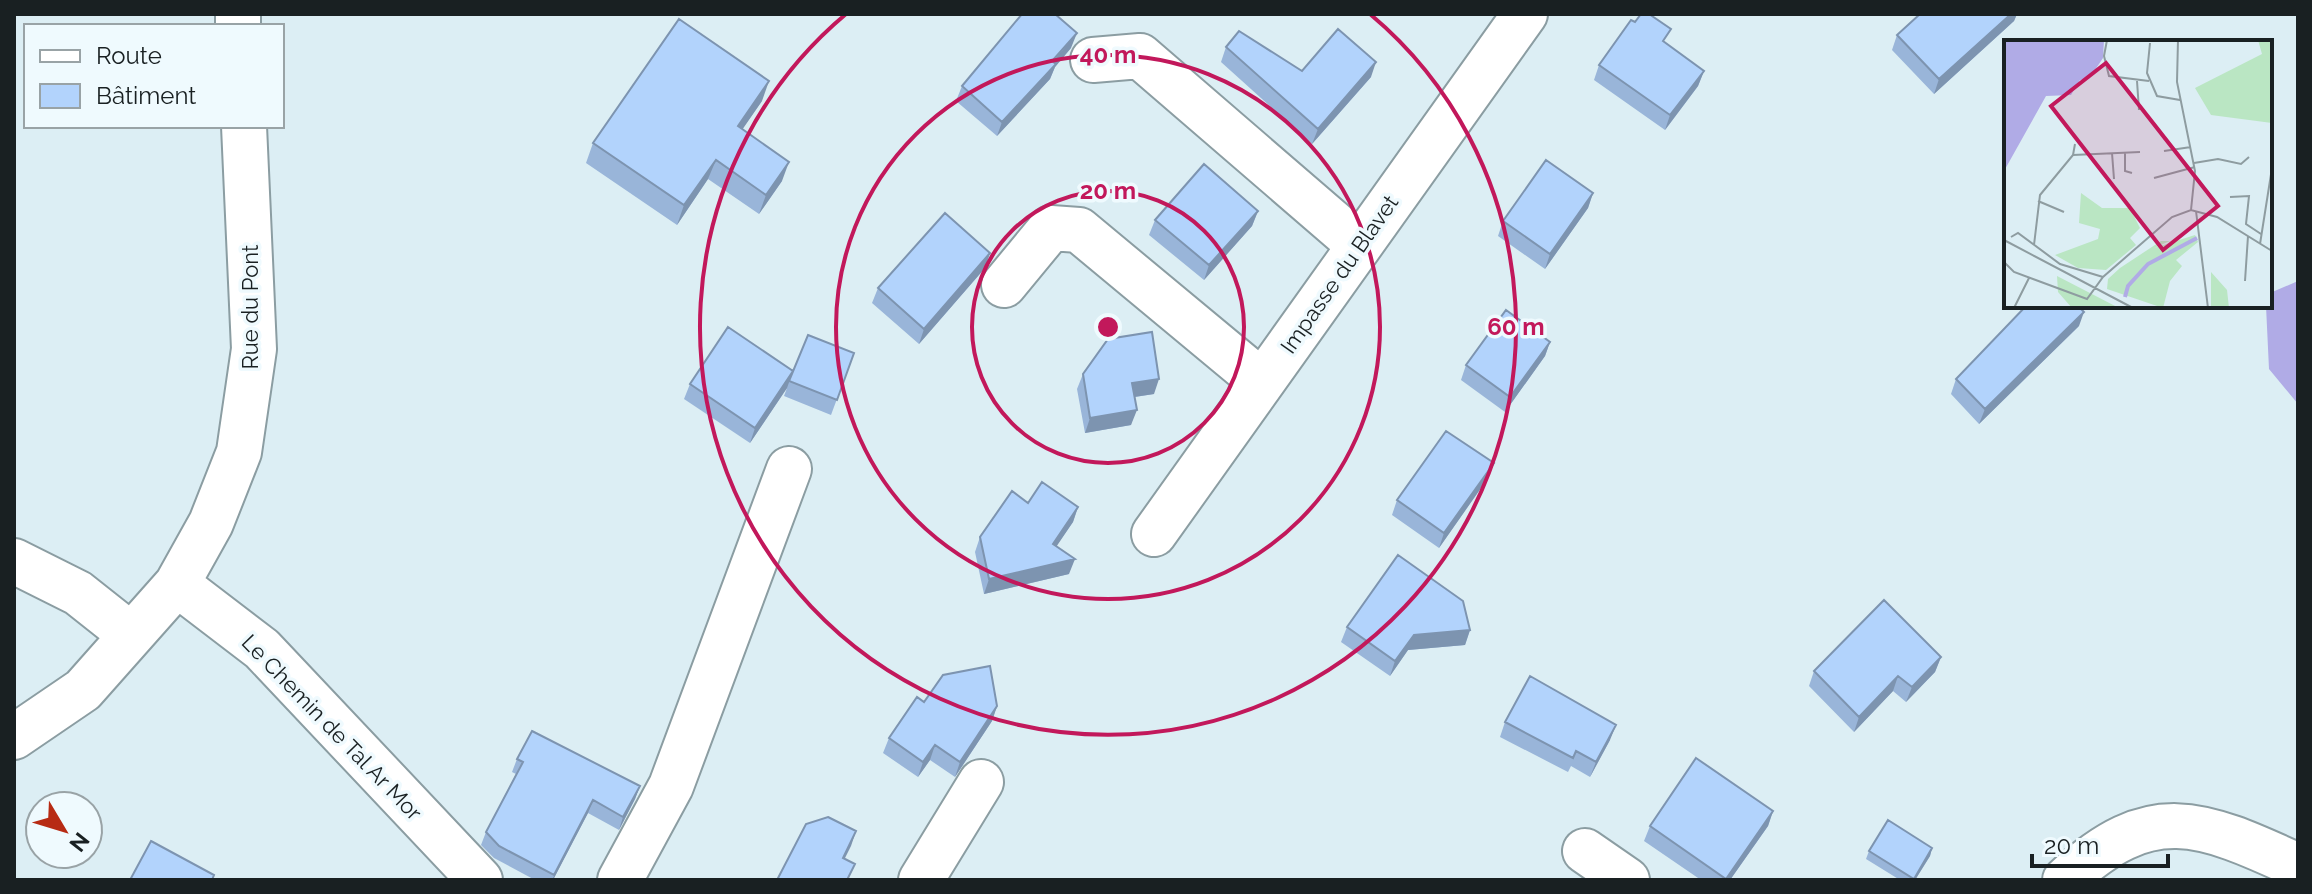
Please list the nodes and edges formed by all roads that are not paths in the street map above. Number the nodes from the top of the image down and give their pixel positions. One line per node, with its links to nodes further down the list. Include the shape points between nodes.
1 (1525, 14): 4 (street, Impasse du Blavet)
2 (1093, 60): 4 (street, via 1140,56)
3 (244, 128): 10 (street, Rue du Pont, via 254,349 250,378 239,452 211,523)
4 (1359, 245): 6 (street, Impasse du Blavet)
5 (1004, 285): 6 (street, via 1051,228 1079,230)
6 (1262, 382): 8 (street, Impasse du Blavet)
7 (789, 469): 17 (street, via 671,786)
8 (1154, 534)
9 (14, 561): 11 (street, via 78,593)
10 (177, 584): 11 (street, Rue du Pont); 16 (street, Le Chemin de Tal Ar Mor, via 262,649)
11 (131, 635): 12 (street, Rue du Pont, via 83,690)
12 (14, 737)
13 (981, 782): 18 (street)
14 (1585, 851): 19 (street)
15 (2298, 866): 20 (street, via 2231,838 2161,824 2135,830)
16 (480, 880)
17 (620, 880)
18 (921, 880)
19 (1627, 880)
20 (2065, 880)

